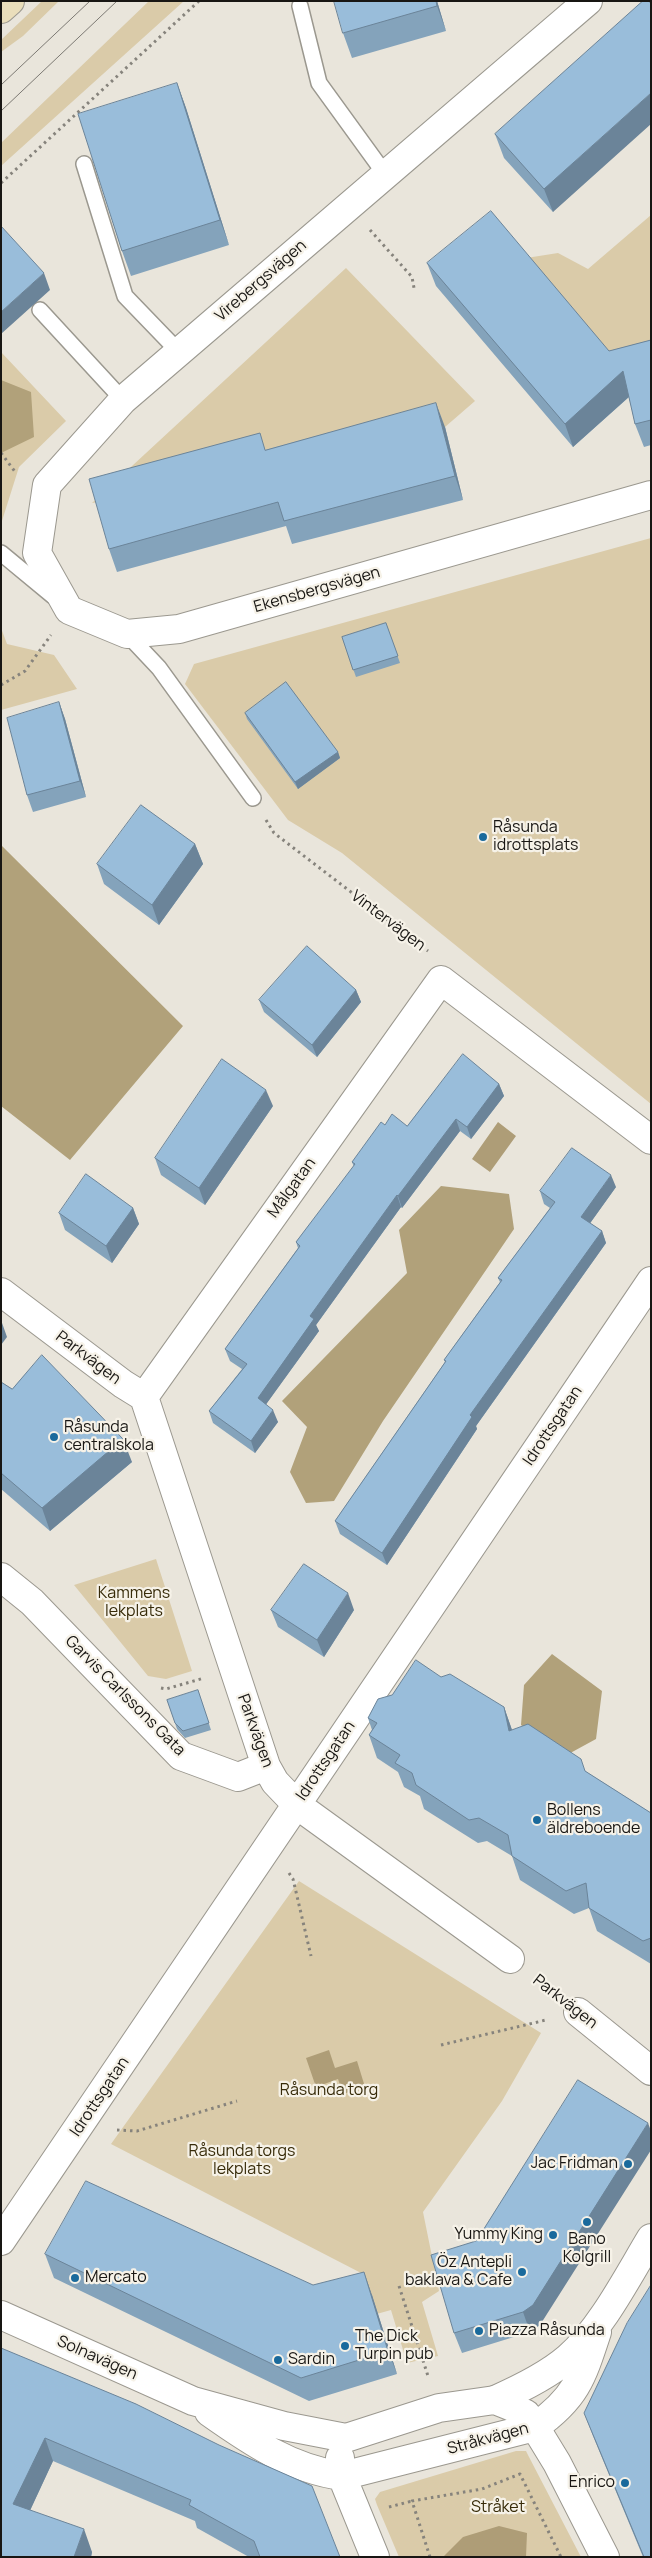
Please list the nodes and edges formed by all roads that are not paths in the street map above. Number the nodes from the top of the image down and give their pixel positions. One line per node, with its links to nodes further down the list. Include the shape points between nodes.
1 (10, 1): 4 (main road)
2 (588, 1): 6 (street, Virebergsvägen)
3 (300, 6): 6 (lane, via 319,83)
4 (1, 9)
5 (84, 164): 8 (lane, via 125,296)
6 (385, 174): 8 (street, Virebergsvägen)
7 (40, 310): 9 (lane)
8 (179, 352): 9 (street, Virebergsvägen)
9 (123, 400): 12 (street, Virebergsvägen, via 47,485 37,553)
10 (651, 495): 13 (street, Ekensbergsvägen, via 179,629)
11 (1, 552): 12 (lane, Ekensbergsvägen)
12 (69, 610): 13 (street, Ekensbergsvägen)
13 (127, 634): 14 (lane, via 159,668)
14 (253, 798)
15 (651, 1140): 18 (street, Målgatan, via 441,980)
16 (651, 1281): 21 (street, Idrottsgatan)
17 (1, 1292): 18 (street, Parkvägen)
18 (144, 1397): 20 (street, Parkvägen)
19 (1, 1577): 20 (street, Garvis Carlssons Gata, via 32,1602 181,1756 238,1777)
20 (266, 1766): 21 (street, Parkvägen, via 275,1782)
21 (297, 1805): 22 (street, Parkvägen); 26 (street, Idrottsgatan)
22 (510, 1959)
23 (578, 2012): 24 (street, Parkvägen)
24 (651, 2071)
25 (651, 2238): 28 (street, Stråkvägen)
26 (1, 2241)
27 (1, 2315): 30 (street, Solnavägen)
28 (603, 2316): 29 (street, Stråkvägen, via 569,2357 519,2390); 31 (street, Stråkvägen, via 579,2382 567,2400)
29 (495, 2400): 31 (street, via 526,2414); 32 (street, Stråkvägen, via 439,2408)
30 (193, 2401): 32 (street, Solnavägen, via 284,2426); 33 (street, Solnavägen, via 278,2458)
31 (535, 2426): 33 (street, Stråkvägen); 35 (street)
32 (346, 2438): 33 (street, via 340,2451)
33 (342, 2476): 34 (street)
34 (375, 2557)
35 (605, 2557)

